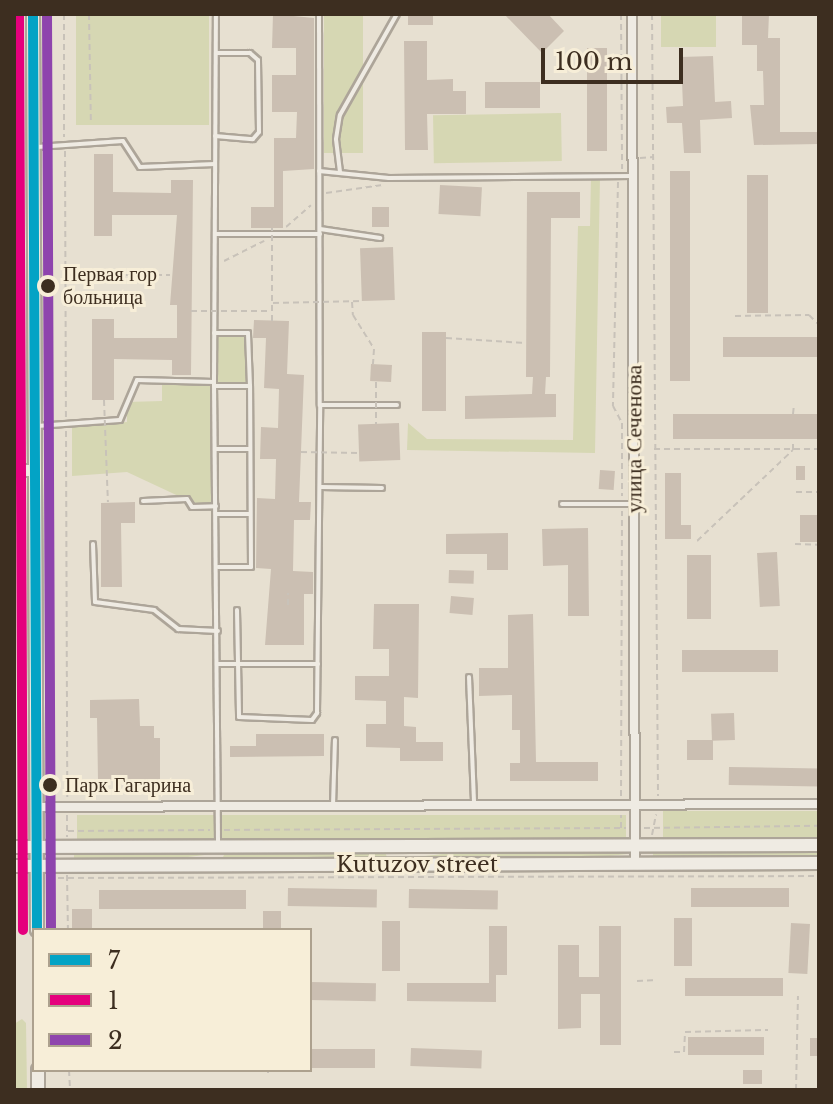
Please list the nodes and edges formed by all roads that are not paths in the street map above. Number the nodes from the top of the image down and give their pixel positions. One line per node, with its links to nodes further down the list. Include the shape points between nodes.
1 (33, 14): 8 (main road)
2 (216, 14): 6 (lane)
3 (319, 14): 10 (lane)
4 (397, 14): 11 (lane, via 337,125)
5 (632, 14): 12 (street, улица Сеченова)
6 (216, 53): 7 (lane); 7 (lane, via 250,53 258,60 259,132 253,139)
7 (215, 136): 9 (lane)
8 (34, 147): 9 (lane, via 123,141 140,167); 21 (main road)
9 (215, 164): 14 (lane)
10 (319, 171): 11 (lane); 13 (lane)
11 (340, 172): 12 (lane, via 389,178)
12 (634, 176): 30 (street, улица Сеченова)
13 (320, 232): 14 (lane); 15 (lane); 19 (lane)
14 (215, 234): 16 (lane)
15 (380, 238)
16 (214, 333): 17 (lane); 18 (lane, via 248,333)
17 (214, 384): 18 (lane); 21 (lane, via 137,380 120,420); 22 (lane)
18 (250, 386): 23 (lane)
19 (320, 405): 20 (lane); 26 (lane)
20 (397, 405)
21 (35, 426): 25 (main road)
22 (215, 449): 23 (lane); 31 (lane)
23 (250, 449): 33 (lane)
24 (14, 470): 25 (street)
25 (35, 470): 46 (main road)
26 (321, 487): 27 (lane); 40 (lane)
27 (382, 488)
28 (143, 501): 31 (lane, via 187,499 192,507)
29 (562, 504): 30 (lane)
30 (634, 504): 43 (street, улица Сеченова)
31 (216, 506): 32 (lane)
32 (217, 514): 33 (lane); 35 (lane)
33 (251, 514): 35 (lane, via 251,567)
34 (93, 544): 37 (lane, via 95,602 154,610 178,629)
35 (218, 567): 37 (lane)
36 (237, 610): 39 (lane)
37 (218, 631): 38 (lane)
38 (218, 664): 39 (lane); 48 (lane)
39 (237, 664): 40 (lane); 40 (lane, via 239,717 312,720)
40 (318, 664)
41 (469, 677): 45 (lane)
42 (335, 740): 47 (lane)
43 (635, 804): 44 (street); 45 (street); 49 (street, улица Сеченова)
44 (819, 804)
45 (474, 806): 47 (street)
46 (36, 807): 48 (street); 52 (main road)
47 (333, 808): 48 (street)
48 (218, 810): 53 (lane)
49 (635, 845): 50 (main road, Kutuzov street); 53 (main road, Kutuzov street); 54 (street, улица Сеченова)
50 (819, 845)
51 (14, 847): 52 (main road, Kutuzov street)
52 (36, 847): 53 (main road, Kutuzov street); 57 (main road)
53 (218, 848)
54 (635, 863): 55 (main road, Kutuzov street, via 650,870); 57 (main road, Kutuzov street)
55 (819, 863)
56 (14, 866): 57 (main road, Kutuzov street)
57 (37, 872): 58 (main road)
58 (37, 928)

